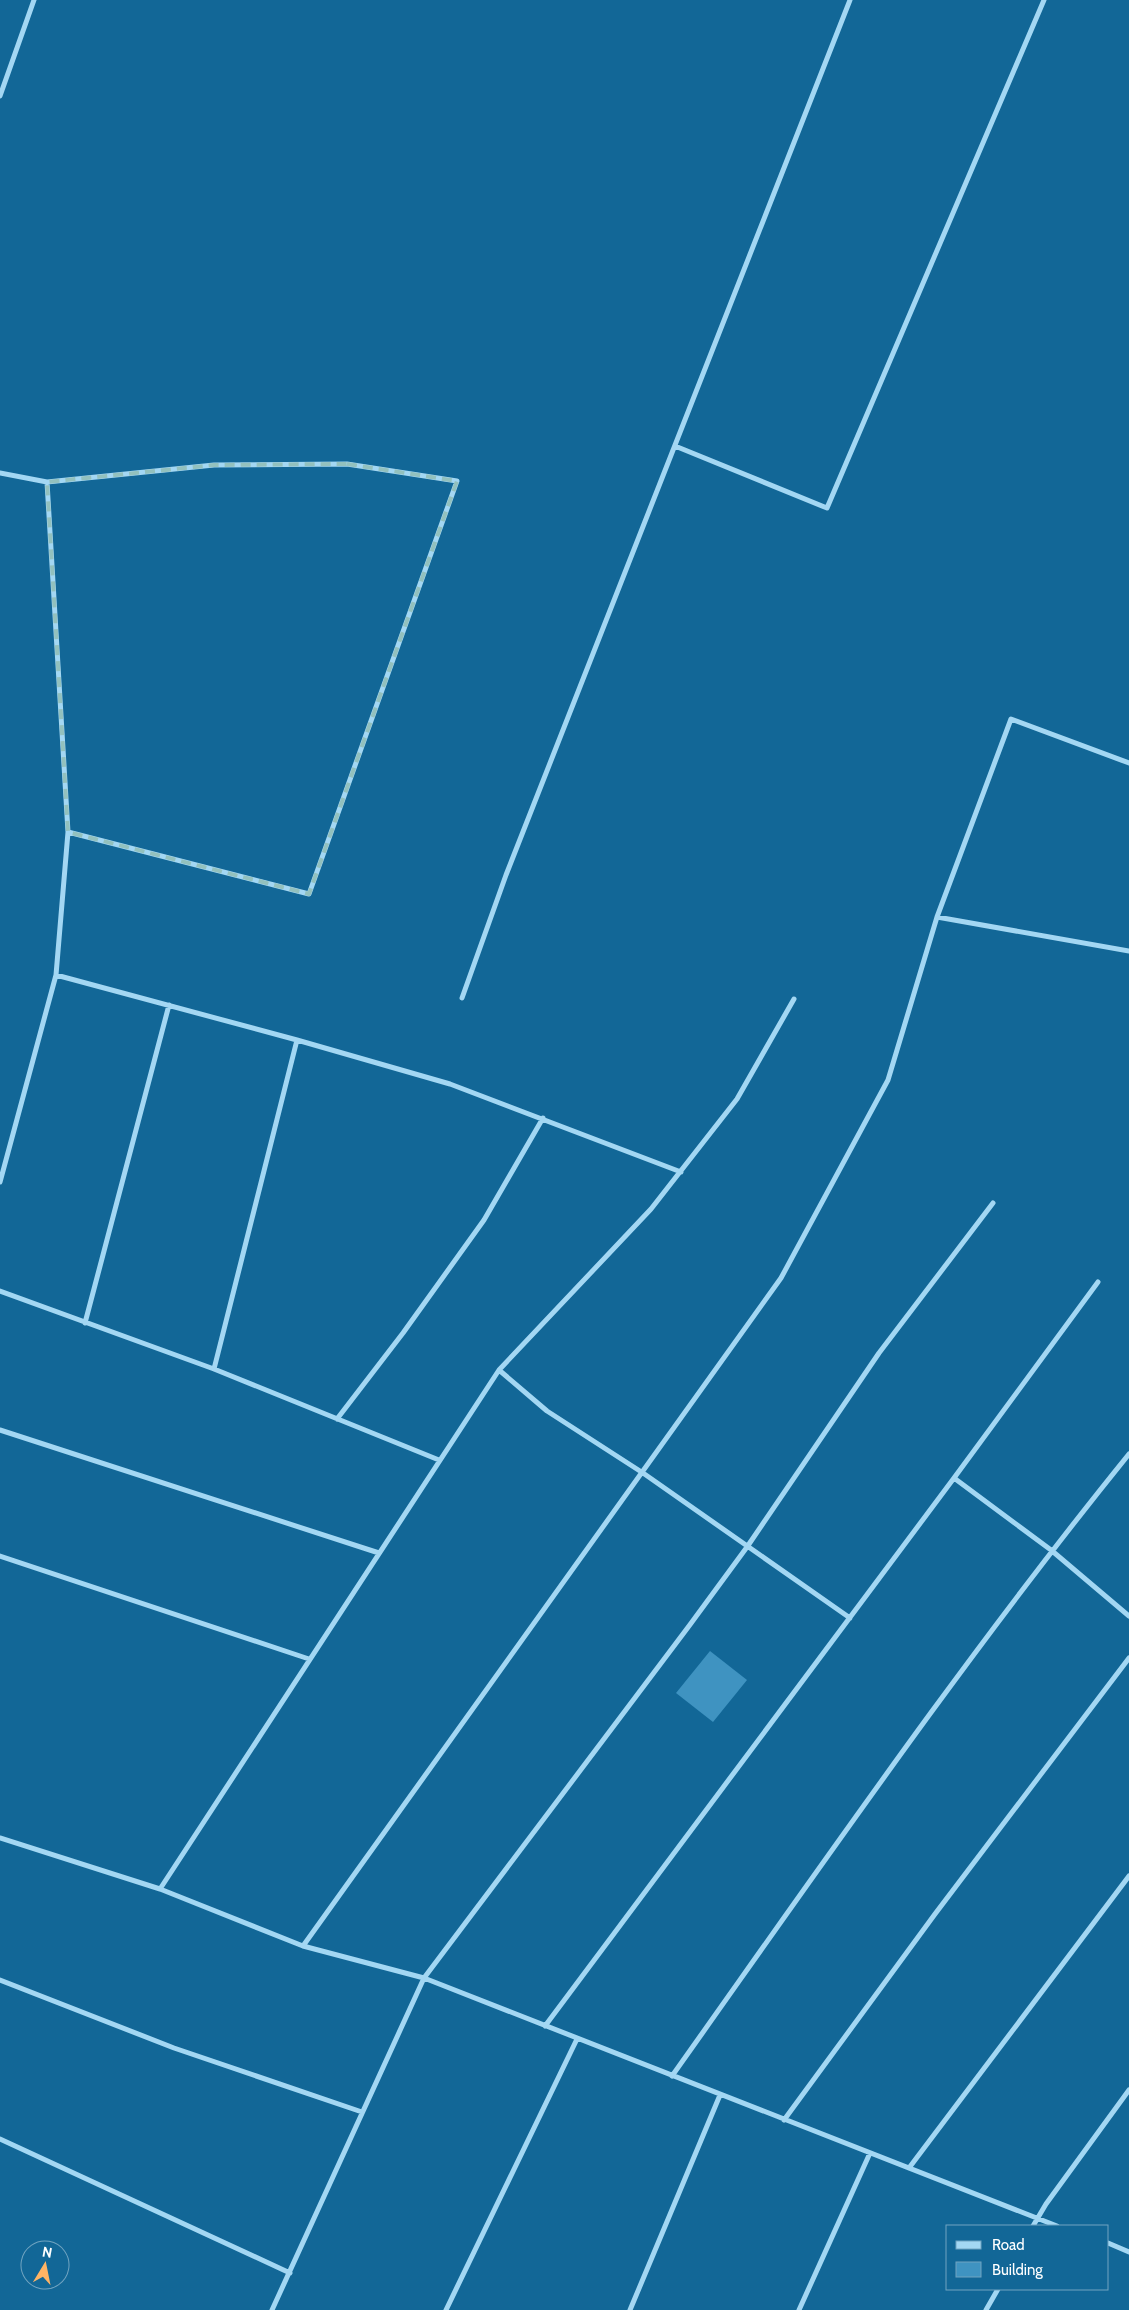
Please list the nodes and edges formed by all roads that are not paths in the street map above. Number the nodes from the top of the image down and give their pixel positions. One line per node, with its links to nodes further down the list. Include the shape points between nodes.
1 (34, 0): 4 (street)
2 (850, 0): 5 (street)
3 (1044, 0): 5 (street, via 827,508)
4 (0, 96)
5 (675, 446): 13 (street, via 506,875)
6 (0, 473): 7 (street)
7 (47, 482): 9 (street); 9 (street, via 214,465 347,464 456,481 309,894)
8 (1129, 763): 10 (street, via 1011,719)
9 (68, 832): 12 (street)
10 (937, 917): 11 (street); 30 (street, via 888,1080 781,1278)
11 (1129, 951)
12 (56, 975): 15 (street); 19 (street)
13 (462, 998)
14 (794, 999): 18 (street, via 737,1099)
15 (169, 1005): 16 (street); 23 (street)
16 (297, 1040): 17 (street, via 450,1084); 24 (street)
17 (543, 1118): 18 (street); 26 (street, via 484,1220)
18 (681, 1172): 25 (street, via 651,1209)
19 (0, 1182)
20 (994, 1203): 32 (street, via 879,1352)
21 (1098, 1282): 31 (street)
22 (0, 1291): 23 (street)
23 (85, 1323): 24 (street)
24 (214, 1369): 26 (street)
25 (499, 1370): 29 (street); 30 (street, via 547,1411)
26 (337, 1419): 29 (street)
27 (0, 1430): 34 (street)
28 (1129, 1454): 33 (street)
29 (439, 1460): 34 (street)
30 (643, 1473): 32 (street); 43 (street)
31 (954, 1478): 33 (street); 37 (street)
32 (747, 1547): 37 (street); 44 (street)
33 (1051, 1550): 36 (street); 48 (street)
34 (379, 1553): 39 (street)
35 (0, 1556): 39 (street)
36 (1129, 1616)
37 (850, 1618): 46 (street)
38 (1129, 1658): 52 (street)
39 (309, 1659): 42 (street)
40 (0, 1838): 42 (street)
41 (1129, 1876): 55 (street)
42 (160, 1889): 43 (street)
43 (302, 1946): 44 (street)
44 (424, 1978): 46 (street); 51 (street)
45 (0, 1980): 51 (street, via 174,2048)
46 (545, 2026): 47 (street)
47 (577, 2038): 48 (street); 64 (street)
48 (672, 2076): 50 (street)
49 (1129, 2090): 56 (street)
50 (720, 2094): 52 (street); 65 (street)
51 (362, 2112): 61 (street)
52 (784, 2120): 54 (street)
53 (0, 2139): 61 (street)
54 (870, 2153): 55 (street); 66 (street)
55 (910, 2168): 56 (street)
56 (1037, 2220): 57 (street); 58 (street)
57 (1034, 2225)
58 (1054, 2225)
59 (1109, 2243): 60 (street)
60 (1129, 2252)
61 (290, 2273): 63 (street)
62 (997, 2290): 67 (street)
63 (272, 2310)
64 (446, 2310)
65 (630, 2310)
66 (799, 2310)
67 (986, 2310)

